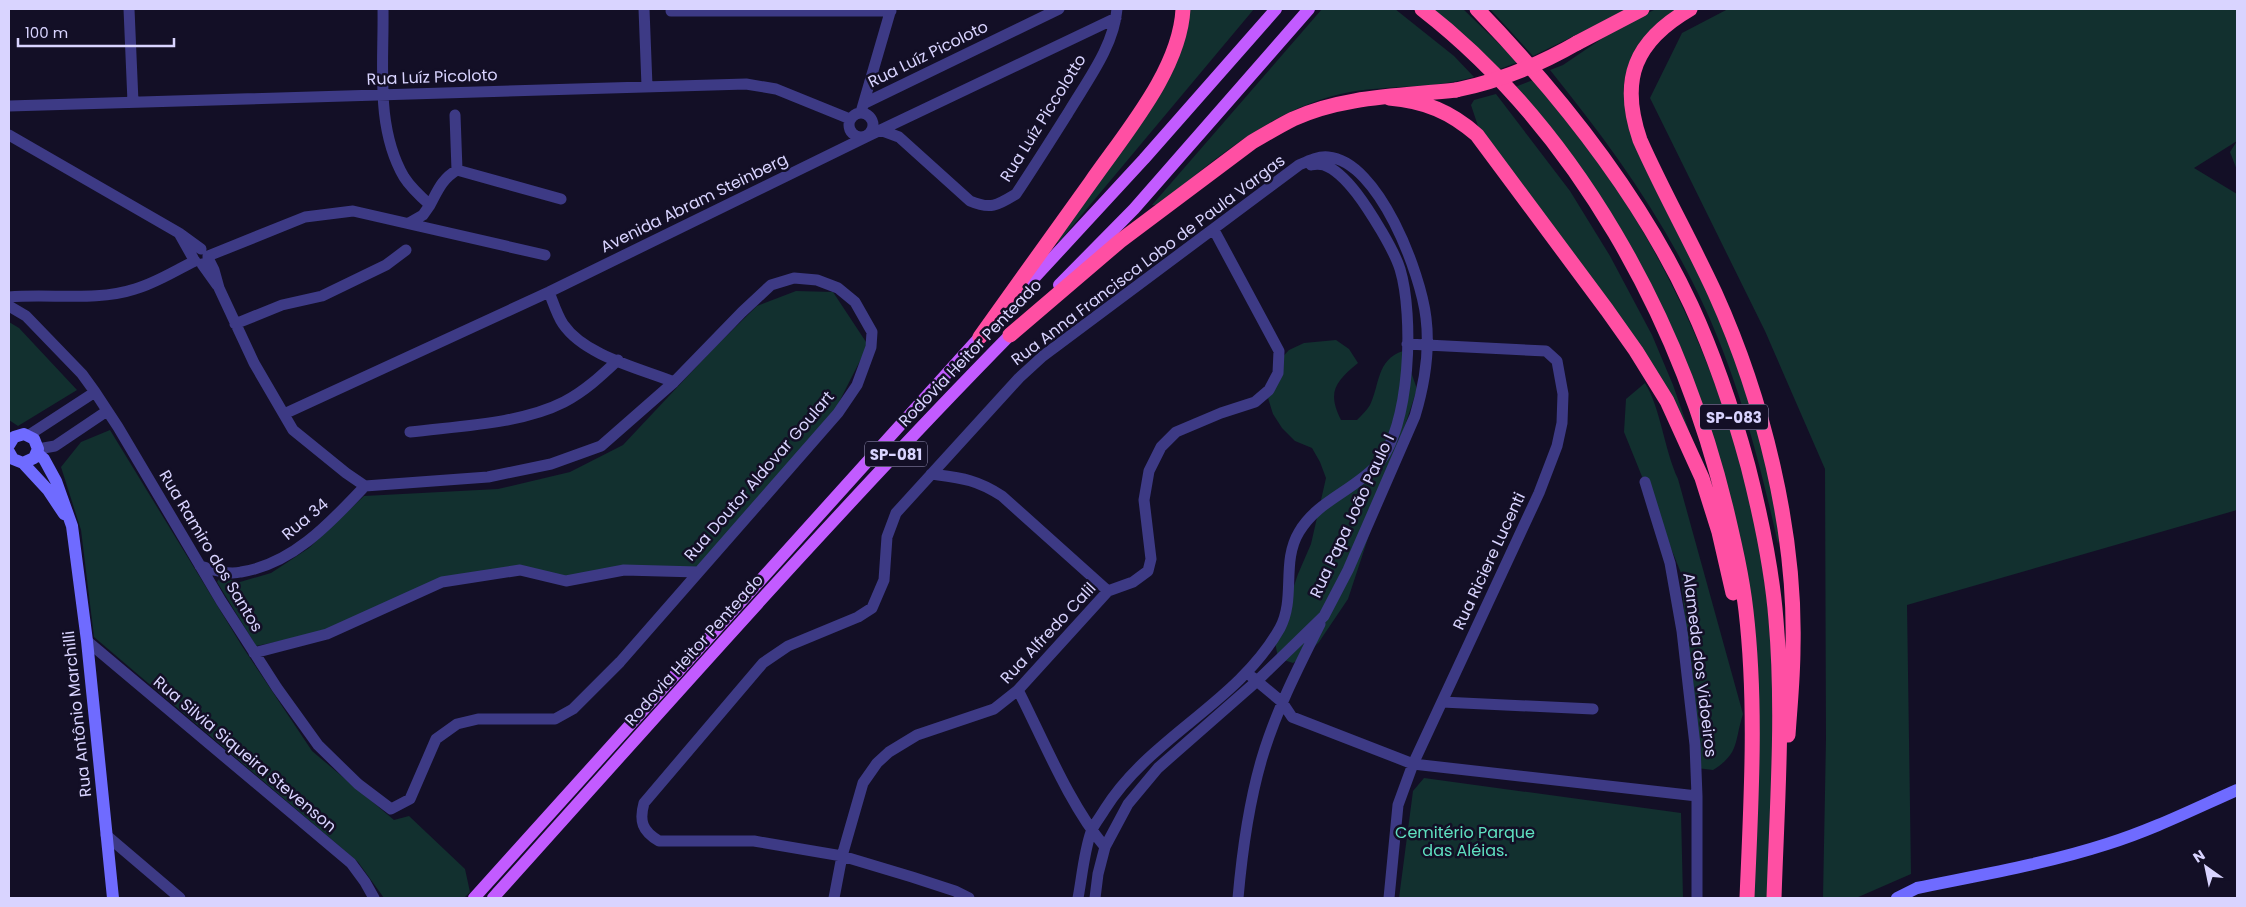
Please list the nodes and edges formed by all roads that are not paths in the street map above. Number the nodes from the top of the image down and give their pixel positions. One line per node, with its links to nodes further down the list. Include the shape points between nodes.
1 (129, 9): 18 (street)
2 (383, 9): 16 (street)
3 (644, 9): 15 (street)
4 (1058, 9): 20 (street, Rua Luíz Picoloto)
5 (1183, 9): 43 (highway, via 1177,43 1152,92)
6 (1276, 9): 43 (main road, Rodovia Heitor Penteado / SP-081)
7 (1422, 9): 72 (highway, SP-083, via 1466,46 1548,136 1625,251 1670,340 1701,419 1735,548 1746,609)
8 (1477, 9): 94 (highway, SP-083, via 1539,77 1587,137 1636,207 1690,304 1731,406 1759,511 1776,619 1779,725)
9 (1642, 9): 17 (highway, bridge, via 1524,70 1476,86)
10 (1690, 9): 94 (highway, via 1664,26 1644,48 1631,83 1631,101 1640,140 1715,293 1743,363 1766,436 1780,505 1790,580 1794,647)
11 (891, 10): 12 (street); 20 (street)
12 (671, 11)
13 (1306, 12): 42 (main road, Rodovia Heitor Penteado / SP-081, via 1134,209)
14 (1117, 13): 23 (street, Avenida Abram Steinberg); 23 (street, Rua Luíz Piccolotto, via 1106,47 1092,73 1016,194 998,204 984,207 970,201 899,137)
15 (647, 86): 16 (street, Rua Luíz Picoloto); 22 (street, Rua Luíz Picoloto, via 746,84 776,89)
16 (384, 96): 18 (street, Rua Luíz Picoloto); 30 (street, via 391,148 404,178)
17 (1389, 98): 42 (highway, via 1314,111 1252,142 1120,241); 72 (highway, via 1409,99 1436,107 1477,135 1626,337 1667,401 1702,478 1725,557 1738,625)
18 (133, 102): 19 (street, Rua Luíz Picoloto)
19 (9, 106)
20 (863, 107): 22 (street); 25 (street, via 874,124)
21 (455, 115): 27 (street)
22 (850, 119): 25 (street, via 850,132 862,138)
23 (880, 130): 25 (street, Avenida Abram Steinberg)
24 (9, 135): 35 (street, via 179,233 187,250)
25 (868, 136): 36 (street, Avenida Abram Steinberg)
26 (1299, 165): 28 (street, Rua Anna Francisca Lobo de Paula Vargas, via 1322,164 1337,172); 32 (street, Rua Anna Francisca Lobo de Paula Vargas); 45 (street, Rua Papa João Paulo I, via 1328,156 1354,167 1388,211 1402,236 1420,288 1426,318)
27 (457, 170): 29 (street); 30 (street, via 441,183)
28 (1350, 186): 44 (street, Rua Papa João Paulo I, via 1383,234 1400,269 1406,298)
29 (561, 199)
30 (430, 205): 31 (street, via 423,215)
31 (409, 223): 34 (street); 35 (street, via 353,211 305,217)
32 (1214, 230): 56 (street, Rua Anna Francisca Lobo de Paula Vargas, via 1044,356 1019,378); 62 (street, Rua Alfredo Calil, via 1279,351 1278,373 1269,390 1255,402 1176,432 1161,448 1149,471 1144,500 1151,559 1148,571 1134,582)
33 (406, 250): 41 (street, via 386,265 322,296 282,305)
34 (545, 255)
35 (201, 258): 37 (street, via 136,289 108,294); 41 (street)
36 (549, 292): 46 (street, via 562,322 576,340); 50 (street, Avenida Abram Steinberg)
37 (36, 294): 38 (street); 40 (street)
38 (9, 297)
39 (9, 306): 40 (street, Rua Ramiro dos Santos)
40 (26, 316): 48 (street, Rua Ramiro dos Santos, via 82,374)
41 (235, 324): 50 (street)
42 (1010, 335): 85 (main road, Rodovia Heitor Penteado / SP-081, via 783,576)
43 (980, 337): 84 (main road, Rodovia Heitor Penteado / SP-081)
44 (1407, 344): 45 (street, Rua Riciere Lucenti); 66 (street, Rua Papa João Paulo I, via 1404,391 1390,443 1378,464 1355,485 1316,509 1299,532 1289,561 1288,602 1280,627)
45 (1426, 344): 63 (street, Rua Papa João Paulo I, via 1422,394 1415,416 1348,570); 70 (street, Rua Riciere Lucenti, via 1546,350 1557,361 1563,394 1557,446 1539,493)
46 (618, 360): 47 (street); 51 (street, via 595,382 564,402 529,416)
47 (674, 382): 58 (street, Rua Doutor Aldovar Goulart, via 601,446 551,464 488,477); 61 (street, Rua Doutor Aldovar Goulart, via 771,285 794,278 817,280 838,288 855,302 872,332 871,346 857,385 838,413)
48 (94, 392): 49 (street, Rua Ramiro dos Santos); 52 (street)
49 (106, 410): 54 (street, via 55,446); 60 (street, Rua Ramiro dos Santos)
50 (284, 414): 58 (street, via 293,430)
51 (410, 432)
52 (29, 435): 53 (street, via 19,435); 54 (street, Rua Antônio Marchilli)
53 (10, 440)
54 (37, 449): 55 (street, via 29,462); 59 (street, Rua Antônio Marchilli, via 56,481)
55 (13, 458): 59 (street, Rua Antônio Marchilli, via 48,490)
56 (931, 474): 62 (street, via 970,479 987,486); 80 (street, Rua Anna Francisca Lobo de Paula Vargas, via 896,513 887,537 884,580 872,608 788,646 763,663 644,803 641,816 650,836 659,841 754,841)
57 (1646, 482): 75 (street, Alameda dos Vidoeiros, via 1670,563 1682,631)
58 (364, 486): 60 (street, Rua 34, via 302,546 270,565 240,573)
59 (72, 526): 64 (street, Rua Antônio Marchilli)
60 (200, 566): 65 (street, Rua Ramiro dos Santos)
61 (698, 572): 65 (street, via 624,570 566,581 520,570 442,582 327,634); 76 (street, Rua Doutor Aldovar Goulart, via 620,662 573,709 555,719 478,720 457,724 436,739 410,799)
62 (1108, 591): 68 (street, Rua Alfredo Calil)
63 (1324, 616): 67 (street, Rua Papa João Paulo I); 69 (street)
64 (87, 641): 78 (street, Rua Antônio Marchilli); 83 (street, Rua Silvia Siqueira Stevenson, via 351,864)
65 (254, 653): 76 (street, Rua Ramiro dos Santos, via 318,745 358,784)
66 (1247, 672): 67 (street); 77 (street, Rua Papa João Paulo I, via 1138,767 1112,798)
67 (1257, 681): 69 (street); 79 (street, Rua Papa João Paulo I, via 1158,768 1128,804)
68 (1018, 690): 77 (street); 80 (street, Rua Alfredo Calil, via 994,709 917,735 877,763 863,783)
69 (1282, 702): 73 (street, via 1292,717); 90 (street, via 1262,760 1242,851)
70 (1442, 702): 71 (street); 73 (street, Rua Riciere Lucenti)
71 (1593, 709)
72 (1751, 733): 93 (highway, SP-083)
73 (1413, 764): 75 (street); 91 (street, Rua Riciere Lucenti, via 1398,805)
74 (2237, 790): 95 (street, via 2107,844 1917,888)
75 (1698, 796): 92 (street, Alameda dos Vidoeiros)
76 (391, 809)
77 (1091, 831): 79 (street); 88 (street, Rua Papa João Paulo I)
78 (106, 835): 81 (street, Rua Antônio Marchilli); 82 (street)
79 (1106, 847): 89 (street, Rua Papa João Paulo I)
80 (842, 856): 86 (street, Rua Alfredo Calil); 87 (street, via 912,876)
81 (113, 898)
82 (180, 898)
83 (374, 898)
84 (474, 898)
85 (493, 898)
86 (834, 898)
87 (969, 898)
88 (1078, 898)
89 (1095, 898)
90 (1238, 898)
91 (1388, 898)
92 (1697, 898)
93 (1747, 898)
94 (1775, 898)
95 (1897, 898)

